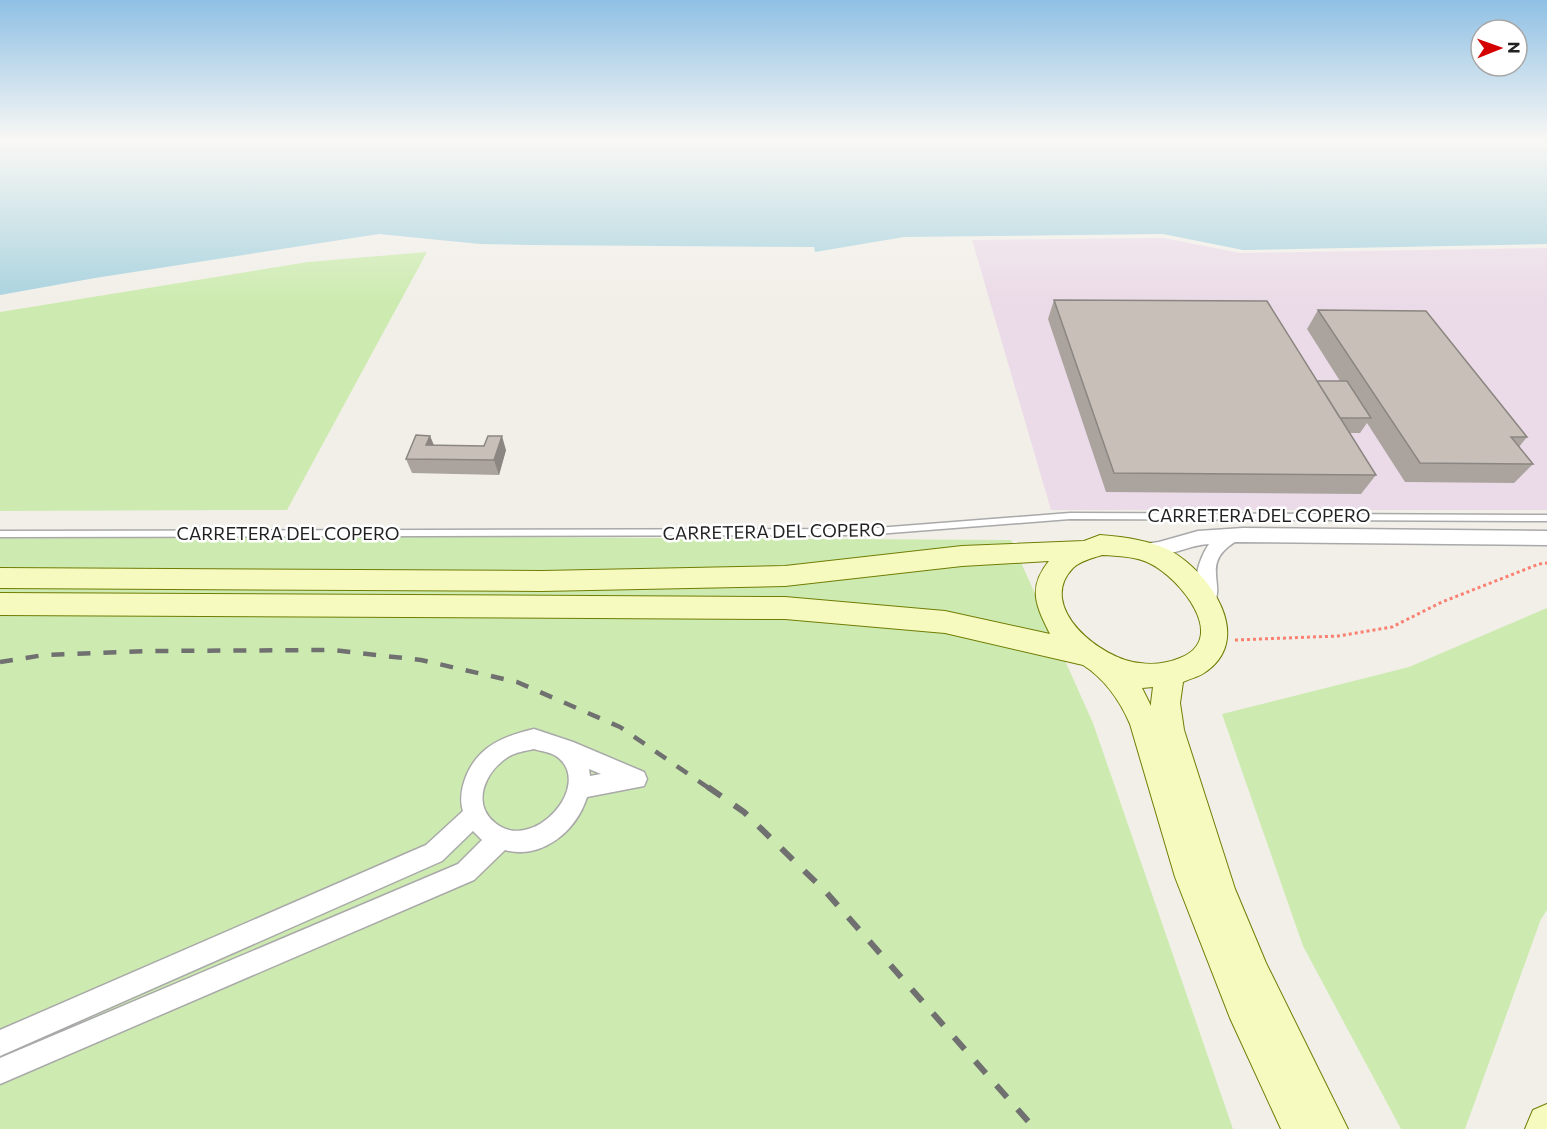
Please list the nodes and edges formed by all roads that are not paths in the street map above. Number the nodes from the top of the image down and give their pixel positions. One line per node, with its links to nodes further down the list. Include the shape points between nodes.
1 (1547, 518): 2 (lane, CARRETERA DEL COPERO, via 1070,516 864,532)
2 (0, 534)
3 (1231, 536): 4 (street); 6 (street, via 1198,538); 8 (street, via 1217,545 1208,561)
4 (1547, 538)
5 (1081, 550): 6 (main road, via 1100,545); 7 (main road, via 962,556 785,576 542,581); 10 (main road, via 1063,560 1052,575 1047,594 1052,615 1065,636)
6 (1143, 550): 8 (main road, via 1180,570)
7 (0, 578)
8 (1207, 599): 11 (main road, via 1215,627 1213,640 1204,656 1190,668)
9 (0, 604): 10 (main road, via 785,608 945,622)
10 (1096, 660): 11 (main road, via 1139,675); 19 (main road, via 1134,699 1145,724 1192,877 1243,1005)
11 (1170, 675): 20 (main road, via 1165,691 1169,732 1227,912)
12 (566, 749): 13 (street, via 580,771); 13 (street, via 636,779); 14 (street, via 551,741 534,739 513,743 495,753 473,787)
13 (581, 788): 15 (street, via 565,820 549,832 519,842)
14 (474, 815): 15 (street, via 483,830); 16 (street, via 434,853)
15 (500, 839): 17 (street, via 466,872)
16 (0, 1043)
17 (0, 1071)
18 (1547, 1124): 21 (main road)
19 (1301, 1129)
20 (1328, 1129)
21 (1545, 1129)

